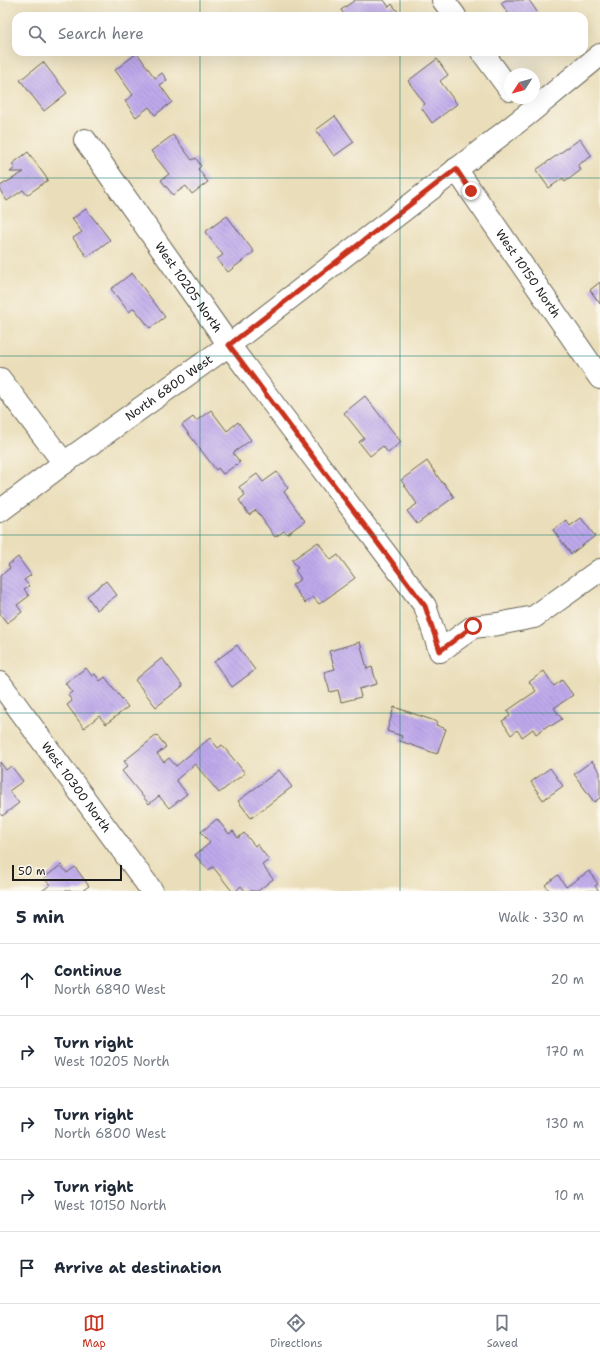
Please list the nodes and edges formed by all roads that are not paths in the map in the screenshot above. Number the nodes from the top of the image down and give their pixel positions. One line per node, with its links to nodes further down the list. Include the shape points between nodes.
1 (443, 0): 2 (street)
2 (452, 12)
3 (600, 55): 6 (street, North 6800 West)
4 (485, 56): 5 (street)
5 (504, 82)
6 (522, 106): 8 (street, North 6800 West)
7 (85, 140): 9 (street, West 10205 North)
8 (456, 169): 9 (street, North 6800 West); 10 (street, West 10150 North)
9 (229, 345): 12 (street, North 6800 West); 14 (street, West 10205 North, via 425,606 440,651 473,626 534,617)
10 (600, 378)
11 (0, 379): 12 (street)
12 (64, 463): 13 (street, North 6800 West)
13 (0, 511)
14 (600, 570)
15 (0, 683): 16 (street, West 10300 North)
16 (152, 891)

